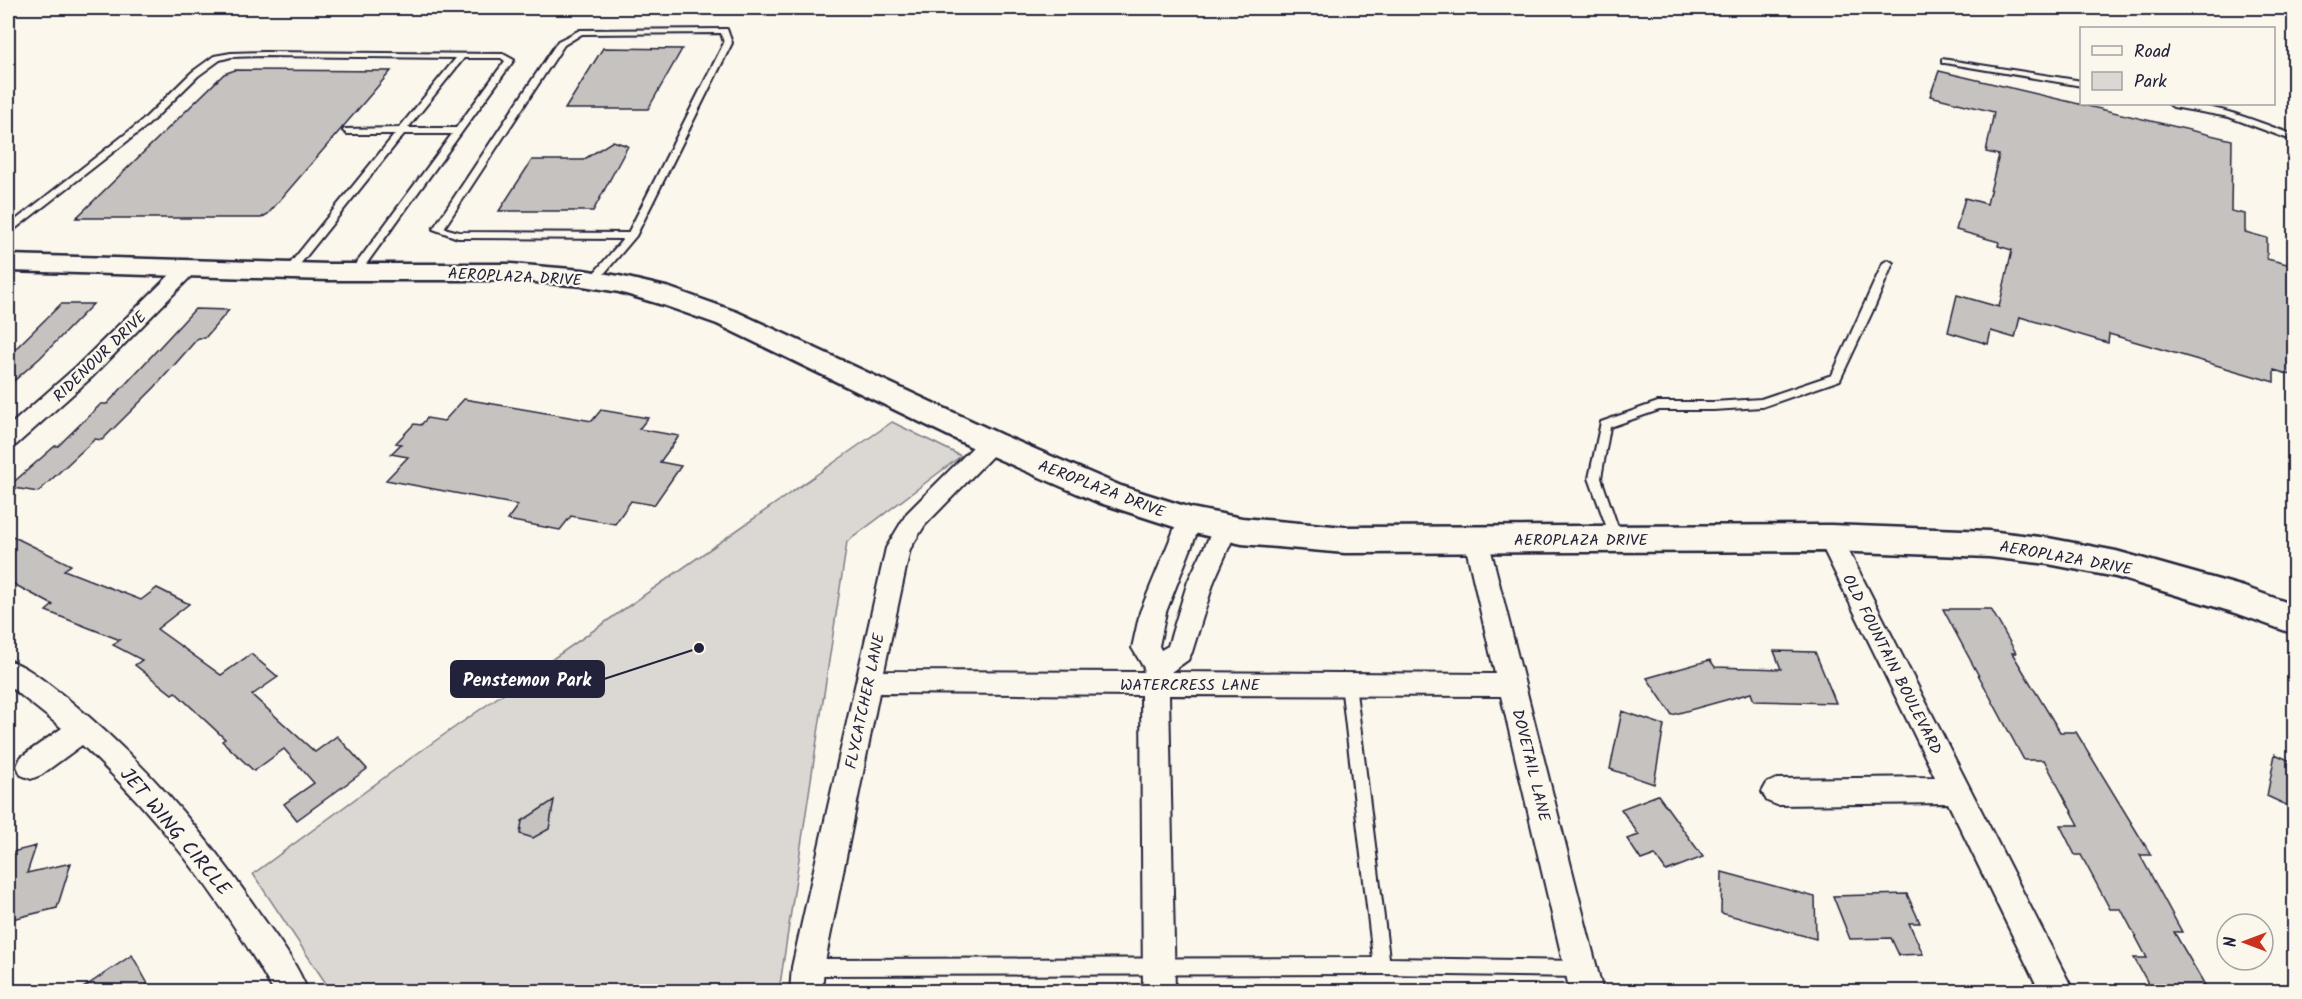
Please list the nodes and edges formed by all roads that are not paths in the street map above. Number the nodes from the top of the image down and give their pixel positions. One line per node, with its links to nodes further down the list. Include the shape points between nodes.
1 (462, 56): 6 (lane); 7 (lane, via 503,56 510,60); 9 (lane, via 264,54 217,58 145,123)
2 (1945, 61): 3 (lane)
3 (2080, 84)
4 (2178, 105): 8 (lane, via 2231,116)
5 (347, 131): 6 (lane)
6 (402, 131): 7 (lane); 14 (lane)
7 (458, 131): 15 (lane)
8 (2295, 138)
9 (8, 230)
10 (631, 236): 10 (lane, via 728,44 723,31 580,32 561,43 438,229 458,235); 16 (lane)
11 (1888, 263): 23 (lane, via 1836,377 1762,403 1658,406 1605,425 1595,478)
12 (8, 264): 13 (street, AEROPLAZA DRIVE)
13 (187, 269): 14 (street, AEROPLAZA DRIVE); 17 (street, RIDENOUR DRIVE, via 84,372)
14 (289, 271): 15 (street, AEROPLAZA DRIVE)
15 (355, 272): 16 (street, AEROPLAZA DRIVE, via 507,272)
16 (593, 280): 18 (street, AEROPLAZA DRIVE, via 648,291 727,318)
17 (8, 439)
18 (991, 443): 19 (street, AEROPLAZA DRIVE, via 1109,494); 27 (street, FLYCATCHER LANE, via 916,519 898,548)
19 (1190, 520): 20 (street, AEROPLAZA DRIVE); 26 (street, via 1151,621 1145,648)
20 (1226, 527): 22 (street, AEROPLAZA DRIVE, via 1345,540); 26 (street, via 1201,581 1179,652)
21 (1830, 538): 23 (street, AEROPLAZA DRIVE); 24 (street, AEROPLAZA DRIVE, via 1989,544 2048,551 2183,582); 32 (street, OLD FOUNTAIN BOULEVARD)
22 (1476, 539): 23 (street, AEROPLAZA DRIVE); 29 (street, DOVETAIL LANE)
23 (1616, 539)
24 (2295, 620)
25 (8, 671): 30 (street, JET WING CIRCLE)
26 (1157, 675): 27 (street, WATERCRESS LANE); 28 (street, WATERCRESS LANE); 36 (street)
27 (867, 682): 35 (street, FLYCATCHER LANE)
28 (1348, 684): 29 (street, WATERCRESS LANE); 34 (lane)
29 (1512, 686): 37 (street, DOVETAIL LANE)
30 (83, 729): 31 (street); 38 (street, JET WING CIRCLE, via 136,778 230,894)
31 (31, 766)
32 (1957, 790): 33 (street); 39 (street, OLD FOUNTAIN BOULEVARD)
33 (1777, 792)
34 (1382, 966): 36 (lane); 37 (lane)
35 (807, 979): 36 (lane)
36 (1158, 980)
37 (1584, 980)
38 (282, 988)
39 (2058, 992)

